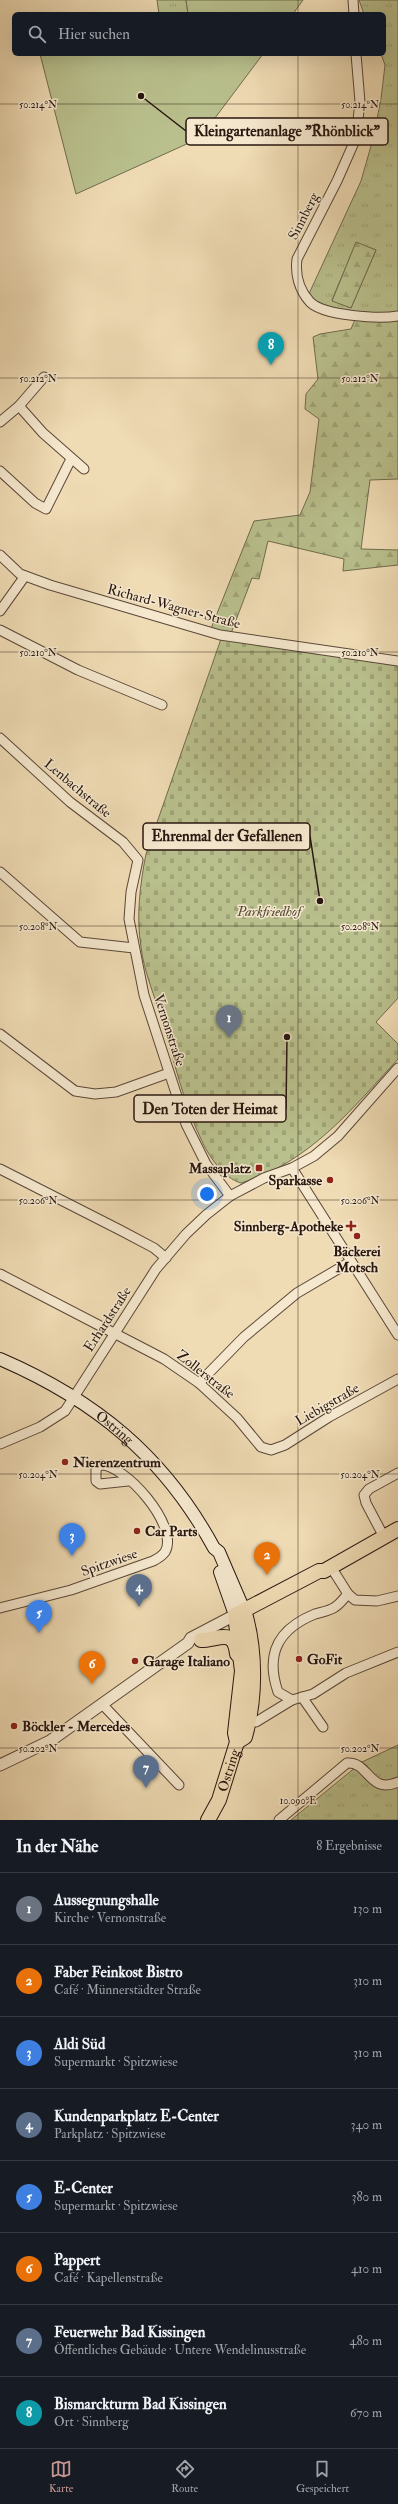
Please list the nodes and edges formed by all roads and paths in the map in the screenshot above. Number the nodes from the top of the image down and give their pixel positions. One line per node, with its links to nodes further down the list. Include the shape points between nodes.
1 (353, 0): 2 (street)
2 (354, 12)
3 (356, 56): 4 (street, Sinnberg, via 360,102 356,138 297,259 296,268 301,288 311,303 347,315 368,318)
4 (398, 316)
5 (44, 377): 6 (street)
6 (19, 406): 7 (street); 8 (street)
7 (0, 422)
8 (71, 459): 9 (street); 10 (street, via 46,509 30,499)
9 (84, 469)
10 (0, 471)
11 (0, 555): 12 (street, Richard-Wagner-Straße)
12 (25, 576): 13 (street); 15 (street, Richard-Wagner-Straße, via 220,635)
13 (0, 611)
14 (0, 630): 16 (street, via 78,670)
15 (398, 661)
16 (162, 705)
17 (0, 738): 18 (street, Lenbachstraße, via 70,802 123,842)
18 (138, 860): 20 (street, Vernonstraße, via 131,892 129,919)
19 (0, 872): 20 (street, via 80,942)
20 (134, 948): 23 (street, Vernonstraße, via 144,996)
21 (0, 1034): 23 (street, via 75,1091 95,1094 116,1092)
22 (398, 1068): 25 (street, via 338,1136 314,1156)
23 (169, 1073): 26 (street, Vernonstraße, via 190,1130 206,1164)
24 (0, 1168): 27 (street, via 154,1248)
25 (292, 1168): 26 (street, via 264,1178); 28 (street)
26 (230, 1196): 27 (street, Erhardstraße, via 206,1215)
27 (166, 1258): 30 (street, Erhardstraße)
28 (350, 1262): 31 (street); 34 (street, via 297,1293 244,1336)
29 (0, 1274): 30 (street, Zollerstraße)
30 (113, 1333): 34 (street, Zollerstraße, via 164,1359); 35 (street, Erhardstraße)
31 (398, 1335)
32 (0, 1359): 35 (main road, Ostring)
33 (398, 1379): 37 (street, Liebigstraße, via 285,1445)
34 (199, 1383): 37 (street, Zollerstraße, via 237,1418 261,1448)
35 (75, 1396): 36 (street, Erhardstraße, via 65,1411 40,1427); 46 (main road, Ostring, via 129,1438 171,1481 219,1552)
36 (0, 1444)
37 (271, 1450)
38 (398, 1473): 41 (street, via 369,1489 364,1495)
39 (128, 1481): 45 (street, Spitzwiese, via 148,1498 163,1522 168,1543 161,1556 71,1590)
40 (398, 1529): 41 (main road)
41 (384, 1537): 42 (main road)
42 (328, 1569): 43 (street); 46 (main road, via 323,1576)
43 (348, 1594): 44 (street, via 355,1600 377,1601); 51 (street, via 335,1608 299,1622 284,1632 277,1643 273,1678 278,1692)
44 (398, 1596)
45 (0, 1608)
46 (241, 1617): 47 (street); 49 (main road, Ostring); 53 (main road, Ostring, via 252,1671)
47 (195, 1642): 49 (main road, via 218,1636 230,1639 236,1649 237,1672); 52 (street)
48 (398, 1652): 50 (street, via 346,1673 313,1694)
49 (242, 1678): 55 (main road, Ostring, via 235,1734)
50 (302, 1697): 51 (street); 54 (street)
51 (292, 1700): 53 (street, via 256,1722)
52 (102, 1704): 56 (street, via 50,1741); 58 (street)
53 (249, 1722): 55 (main road, Ostring, via 244,1737)
54 (323, 1727)
55 (237, 1742): 59 (main road, Ostring, via 219,1800)
56 (1, 1762)
57 (398, 1782): 60 (street, via 389,1786 376,1783 359,1766 346,1763)
58 (179, 1785)
59 (208, 1820)
60 (279, 1820)

